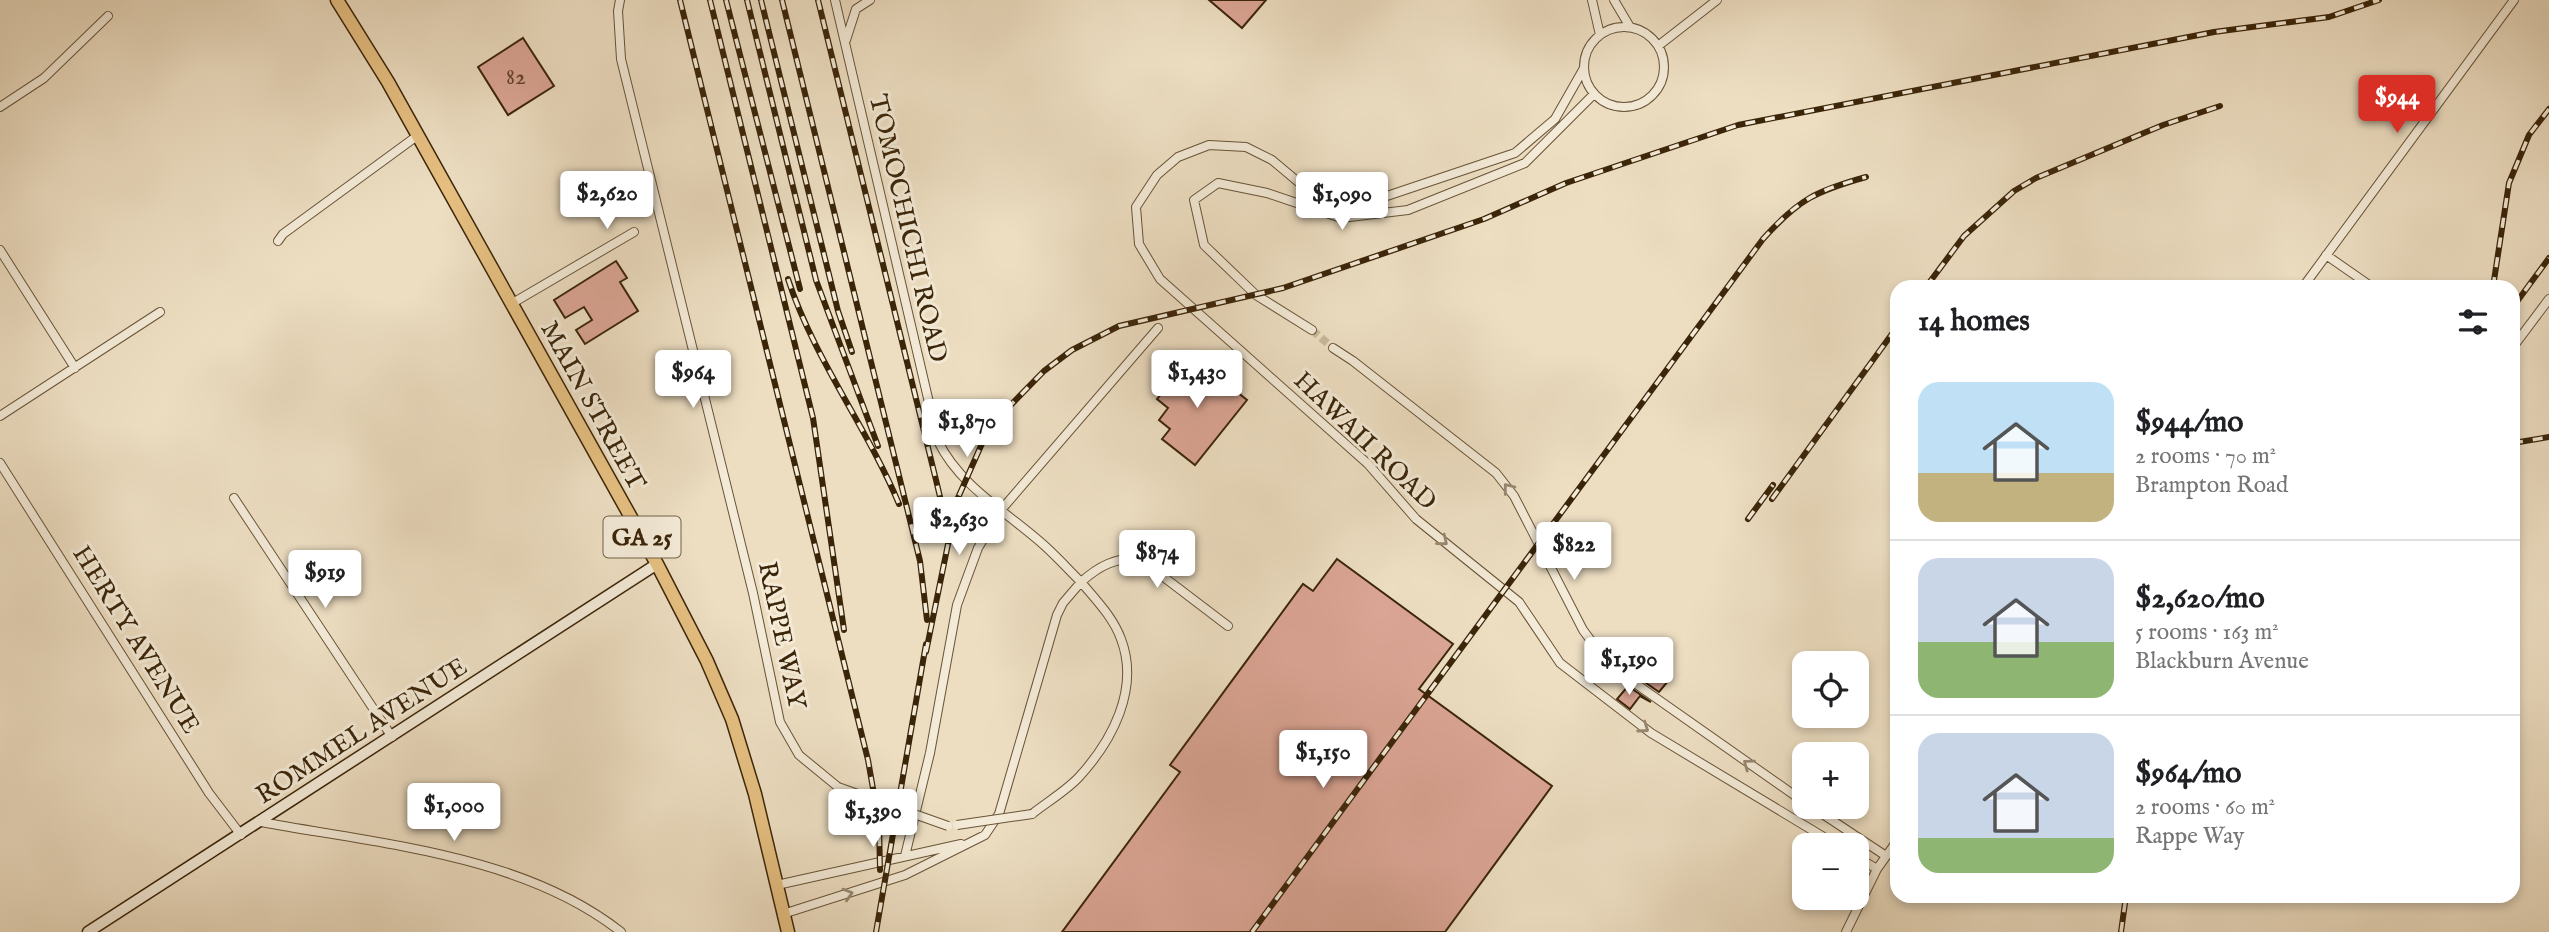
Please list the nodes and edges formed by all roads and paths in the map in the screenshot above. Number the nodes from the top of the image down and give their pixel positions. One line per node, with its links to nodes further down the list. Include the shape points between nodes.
1 (337, 0): 17 (main road, MAIN STREET / GA 25)
2 (620, 0): 37 (street, RAPPE WAY, bridge, via 621,59 753,593 780,722 799,755 838,787 953,826 1032,814 1078,778 1114,730 1128,685 1122,641 1108,613)
3 (835, 0): 12 (street, TOMOCHICHI ROAD)
4 (870, 0): 12 (street, via 856,9)
5 (1592, 0): 11 (street)
6 (1614, 0): 10 (street)
7 (1717, 0): 13 (street)
8 (2514, 0): 21 (street)
9 (108, 16): 16 (street, via 44,78)
10 (1630, 27): 11 (street, via 1617,27); 13 (street, via 1651,37)
11 (1600, 36): 14 (street, via 1587,50)
12 (845, 43): 35 (street, TOMOCHICHI ROAD, via 938,441 960,474)
13 (1658, 46): 15 (street, via 1663,58 1660,83 1653,94 1630,107 1617,107)
14 (1584, 68): 15 (street); 43 (street, HAWAII ROAD, one-way to 43, via 1555,120 1515,153 1369,202 1328,202 1247,147 1209,145 1178,157 1157,175 1136,207 1139,244 1160,279 1368,464 1416,519 1519,603 1560,663 1651,733)
15 (1594, 94): 28 (street, HAWAII ROAD, via 1525,163 1408,211 1341,218 1267,193 1218,183 1194,200 1204,245 1256,295)
16 (0, 107)
17 (417, 136): 19 (street); 25 (main road, MAIN STREET / GA 25)
18 (634, 232): 25 (street)
19 (278, 241)
20 (0, 250): 31 (street)
21 (2326, 255): 22 (street); 23 (street)
22 (2308, 280)
23 (2362, 280)
24 (2549, 299): 29 (street)
25 (511, 304): 36 (main road, MAIN STREET / GA 25)
26 (160, 312): 31 (street)
27 (1158, 328): 35 (street)
28 (1312, 330)
29 (2520, 338)
30 (1333, 348): 40 (street, HAWAII ROAD, one-way to 30, via 1609,665 1583,630 1514,496 1496,472)
31 (75, 368): 32 (street)
32 (0, 416)
33 (0, 463): 44 (street, HERTY AVENUE, via 209,793)
34 (234, 498): 39 (street)
35 (1001, 510): 37 (street, TOMOCHICHI ROAD); 47 (street, via 978,548 957,606 930,753)
36 (657, 564): 39 (street, ROMMEL AVENUE); 51 (main road, MAIN STREET / GA 25, via 708,661 732,719)
37 (1081, 582): 38 (street, via 1111,562 1140,559); 45 (street, via 1057,615 999,814)
38 (1228, 626)
39 (392, 737): 42 (street, ROMMEL AVENUE)
40 (1792, 794)
41 (1830, 819): 48 (street)
42 (261, 822): 44 (street, ROMMEL AVENUE); 54 (street, via 506,871 574,902)
43 (1816, 833)
44 (241, 835): 53 (street, ROMMEL AVENUE)
45 (975, 841): 47 (street); 52 (street, one-way to 45, via 905,876)
46 (1890, 851): 48 (street)
47 (905, 856): 51 (street)
48 (1886, 856): 50 (street)
49 (1869, 865): 50 (street)
50 (1877, 869): 56 (street)
51 (777, 885): 52 (main road, MAIN STREET / GA 25)
52 (783, 914): 55 (main road, MAIN STREET / GA 25)
53 (88, 932)
54 (621, 932)
55 (788, 932)
56 (1846, 932)

